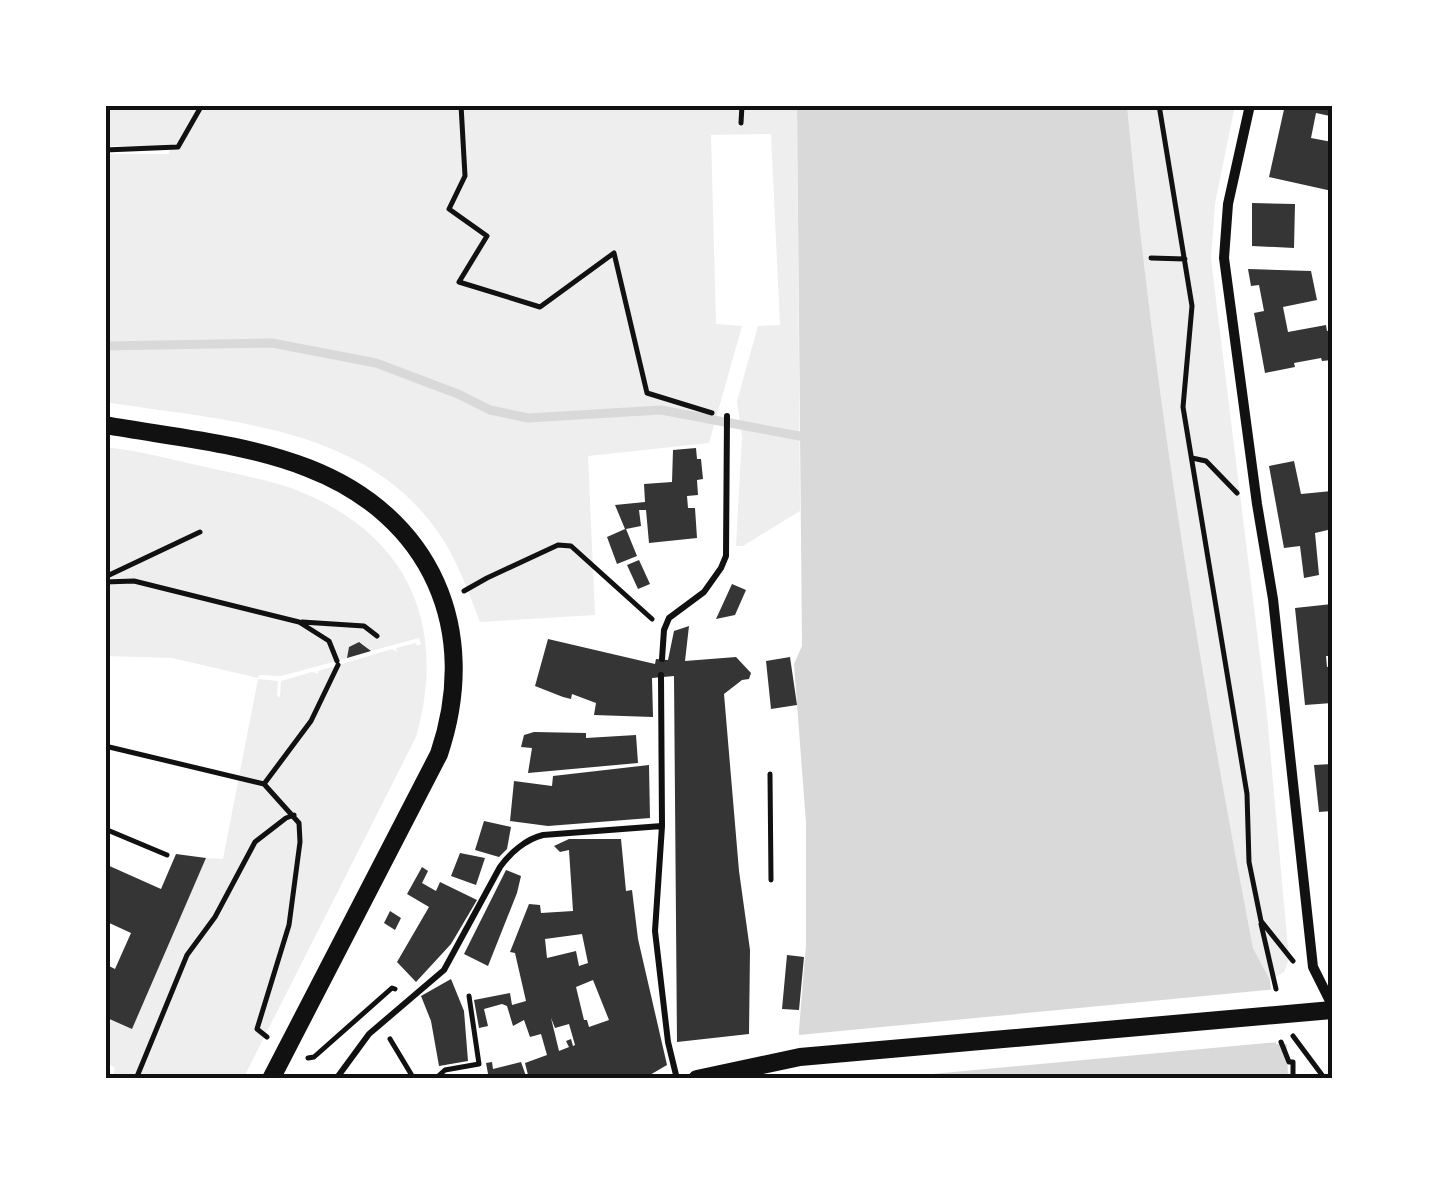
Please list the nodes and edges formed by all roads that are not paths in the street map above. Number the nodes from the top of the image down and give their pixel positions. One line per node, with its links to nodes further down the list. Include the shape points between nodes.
1 (1250, 105): 7 (street, via 1228,204 1224,258 1274,599 1313,968)
2 (726, 419): 4 (lane, via 726,556 714,581 674,612 664,630)
3 (105, 425): 8 (main road, via 282,459 354,490 414,545 448,616 454,699 439,754)
4 (662, 660)
5 (661, 676): 6 (lane)
6 (662, 826): 9 (lane, via 571,831 530,840 510,854 444,970 380,1023); 10 (lane, via 655,931)
7 (1332, 1008): 11 (main road, via 800,1057)
8 (271, 1079)
9 (336, 1079)
10 (677, 1079)
11 (697, 1079)

